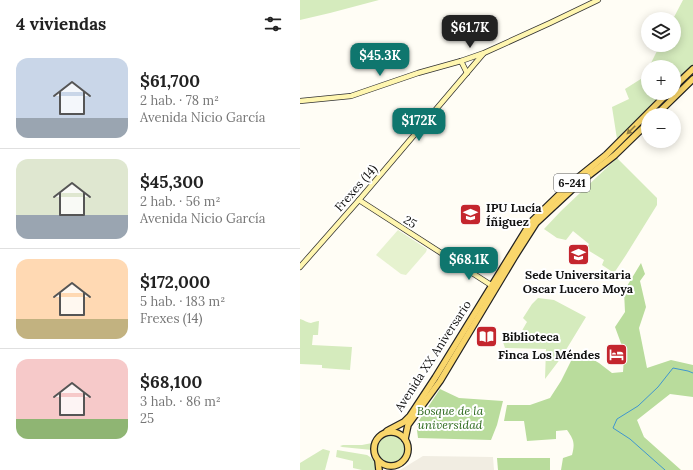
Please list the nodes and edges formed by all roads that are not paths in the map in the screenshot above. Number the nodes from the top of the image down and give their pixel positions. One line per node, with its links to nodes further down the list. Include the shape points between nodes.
1 (595, 1): 2 (main road)
2 (484, 53): 3 (main road); 5 (main road, Frexes (14))
3 (461, 61): 5 (main road); 9 (main road, via 351,96)
4 (693, 68): 7 (main road)
5 (467, 73): 12 (main road, Frexes (14))
6 (693, 79): 10 (main road)
7 (681, 80)
8 (661, 100): 14 (main road, Avenida XX Aniversario / 6-241, one-way to 14, via 611,150 570,184 531,222)
9 (300, 101)
10 (663, 108)
11 (641, 130): 14 (main road, Avenida XX Aniversario / 6-241, via 536,223)
12 (359, 200): 13 (main road, Frexes (14)); 14 (main road, 25)
13 (300, 267)
14 (494, 287): 15 (main road, Avenida XX Aniversario / 6-241, via 410,416); 16 (main road, Avenida XX Aniversario / 6-241, via 440,381 408,425)
15 (387, 431): 16 (main road, via 394,431); 17 (main road, Avenida XX Aniversario, via 378,437 373,446)
16 (405, 439): 18 (main road, Avenida XX Aniversario, via 408,444 407,456)
17 (378, 461): 18 (main road, via 384,465); 19 (main road, Avenida XX Aniversario)
18 (397, 465): 20 (main road, Avenida XX Aniversario)
19 (379, 470)
20 (391, 470)

